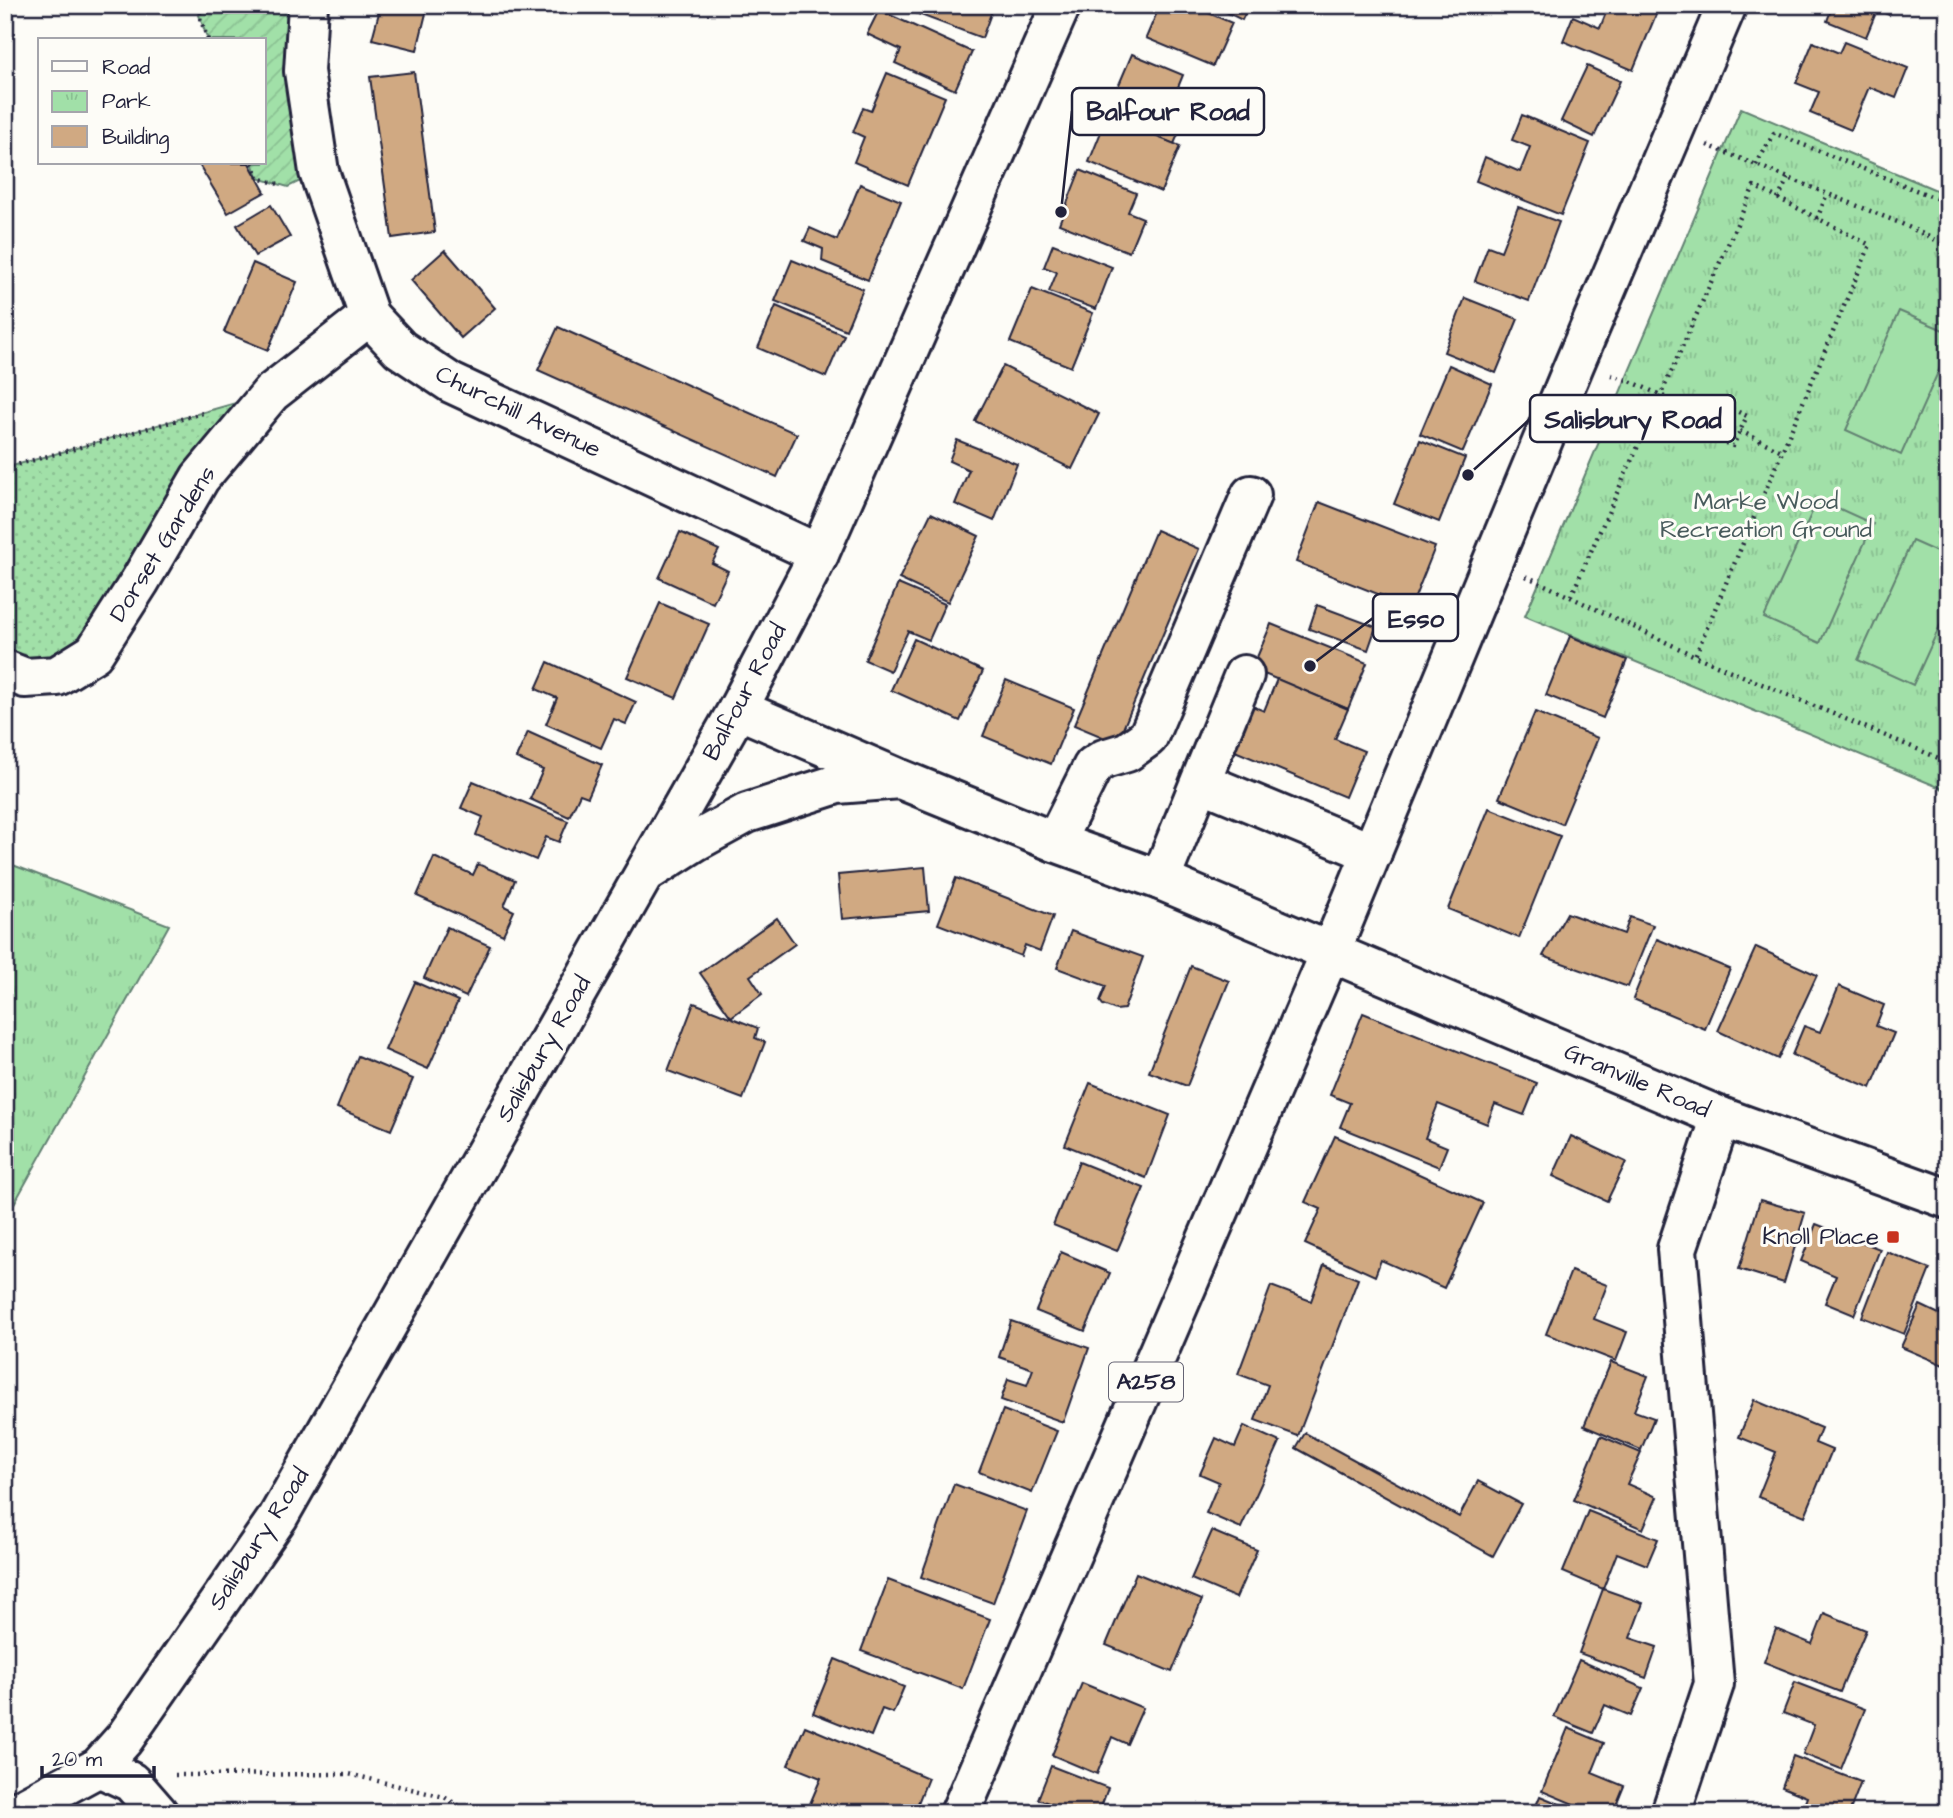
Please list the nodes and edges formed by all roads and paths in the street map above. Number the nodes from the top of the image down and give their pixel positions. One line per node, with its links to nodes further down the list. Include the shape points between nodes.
1 (203, 5): 5 (path, via 199,15)
2 (308, 5): 14 (street, Churchill Avenue, via 304,71 319,172)
3 (1061, 5): 23 (street, Balfour Road)
4 (1727, 5): 6 (street, A258)
5 (207, 38)
6 (1674, 131): 7 (path); 15 (street, A258)
7 (1756, 165): 8 (path); 11 (path, via 1774,134)
8 (1788, 178): 9 (path); 10 (path)
9 (1827, 194): 12 (path); 13 (path)
10 (1778, 199): 12 (path); 16 (path, via 1754,186)
11 (1948, 203)
12 (1817, 219): 20 (path, via 1870,245)
13 (1948, 246)
14 (369, 316): 23 (street, Churchill Avenue, via 400,349 450,383); 27 (street, Dorset Gardens, via 271,393 200,478 94,653 57,676 25,678)
15 (1574, 365): 16 (path); 24 (street, A258)
16 (1660, 395): 18 (path); 25 (path)
17 (204, 412): 21 (path)
18 (1706, 416): 19 (path, via 1700,433 1733,446); 19 (path, via 1713,400 1747,416)
19 (1740, 431): 20 (path)
20 (1783, 451): 26 (path)
21 (5, 468)
22 (1251, 495): 33 (street, via 1148,737 1093,766)
23 (818, 554): 29 (street, Balfour Road)
24 (1493, 561): 25 (path); 34 (street, A258)
25 (1571, 596): 26 (path)
26 (1695, 656): 30 (path)
27 (5, 670)
28 (1244, 675): 32 (street)
29 (738, 709): 31 (street); 35 (street, Balfour Road)
30 (1948, 762)
31 (901, 779): 33 (street, Salisbury Road); 35 (street, Salisbury Road, via 837,784 747,813)
32 (1200, 782): 34 (street); 36 (street)
33 (1055, 842): 36 (street, Salisbury Road)
34 (1372, 853): 37 (street, A258)
35 (642, 875): 40 (street, Salisbury Road, via 278,1517 124,1739)
36 (1160, 880): 37 (street, Salisbury Road)
37 (1331, 951): 38 (street, Granville Road); 45 (street, A258)
38 (1721, 1117): 39 (street, Granville Road); 41 (street, via 1677,1250 1714,1684)
39 (1948, 1199)
40 (115, 1775): 42 (street, Salisbury Road); 43 (street); 44 (path, via 156,1765 177,1776 349,1773 444,1797)
41 (1677, 1810)
42 (14, 1813)
43 (158, 1813)
44 (471, 1813)
45 (960, 1813)

